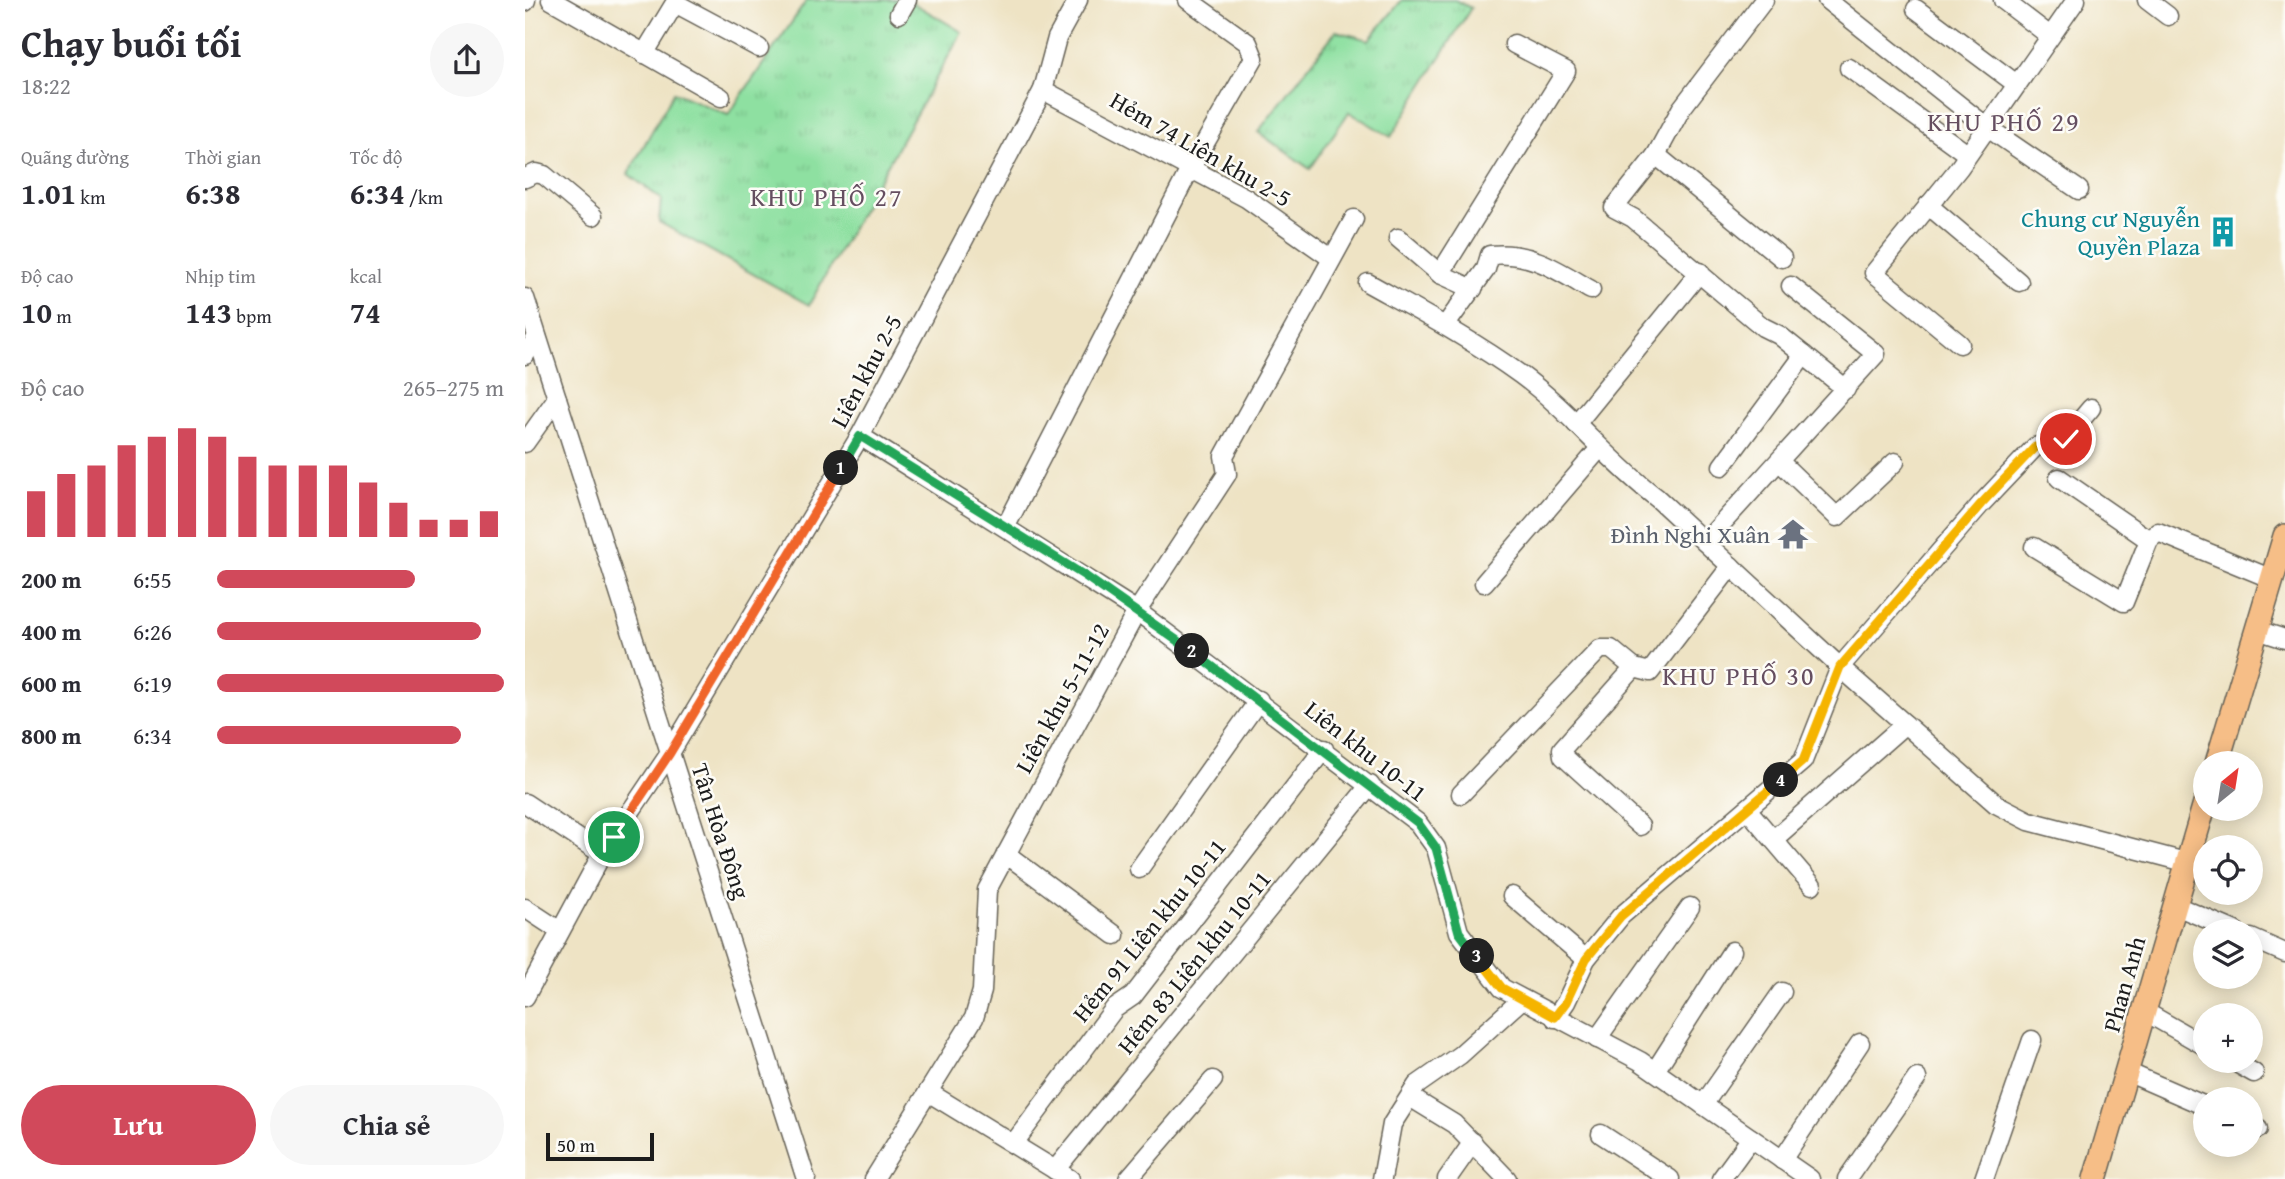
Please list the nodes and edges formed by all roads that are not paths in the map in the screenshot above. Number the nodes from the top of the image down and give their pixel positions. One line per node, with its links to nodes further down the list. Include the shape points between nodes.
1 (551, 0): 14 (street)
2 (1078, 0): 17 (street, Liên khu 2-5, via 1057,38)
3 (1188, 0): 22 (street, via 1248,43 1254,58)
4 (1764, 0): 21 (street, via 1681,109)
5 (1827, 0): 19 (street)
6 (2003, 0): 11 (street)
7 (2075, 0): 11 (street)
8 (2147, 0): 10 (street)
9 (1916, 9): 16 (street)
10 (2168, 16)
11 (2050, 36): 16 (street)
12 (1514, 44): 32 (street, via 1566,71)
13 (759, 48): 14 (street, via 675,3)
14 (644, 54): 18 (street)
15 (1849, 68): 20 (street)
16 (2015, 83): 19 (street)
17 (1043, 90): 22 (street, Hẻm 74 Liên khu 2-5); 48 (street, Liên khu 2-5)
18 (721, 97)
19 (1988, 128): 20 (street); 24 (street)
20 (1967, 154): 25 (street)
21 (1656, 155): 30 (street); 31 (street, via 1614,208)
22 (1190, 169): 29 (street, Hẻm 74 Liên khu 2-5, via 1246,198); 55 (street)
23 (525, 178): 26 (street, via 544,175)
24 (2079, 190)
25 (1928, 205): 33 (street); 41 (street, via 1875,271 1875,277)
26 (593, 216)
27 (1354, 219): 29 (street, Liên khu 5-11-12)
28 (1398, 238): 32 (street)
29 (1331, 258): 63 (street, Liên khu 5-11-12, via 1224,456 1227,474)
30 (1782, 258)
31 (1700, 272): 43 (street, via 1763,327); 47 (street)
32 (1440, 274): 36 (street)
33 (2019, 282)
34 (1368, 284): 39 (street)
35 (1791, 286): 44 (street, via 1876,354)
36 (1473, 289): 37 (street, via 1490,255 1525,255); 39 (street)
37 (1591, 290)
38 (525, 298): 40 (street, Tân Hòa Đông)
39 (1445, 326): 47 (street, via 1522,376)
40 (537, 337): 42 (street); 45 (street, Tân Hòa Đông)
41 (1960, 344)
42 (525, 355)
43 (1804, 355): 44 (street); 53 (street)
44 (1846, 390): 51 (street)
45 (557, 398): 49 (street); 72 (street, Tân Hòa Đông)
46 (2091, 408): 66 (street, via 2066,439 2035,447)
47 (1576, 424): 50 (street)
48 (860, 436): 55 (street, Liên khu 10-11); 72 (street, Liên khu 2-5)
49 (525, 443)
50 (1600, 448): 58 (street); 62 (street)
51 (1780, 462): 52 (street, via 1837,517); 58 (street)
52 (1895, 462)
53 (1722, 466)
54 (2059, 478): 57 (street)
55 (1006, 526): 63 (street, Liên khu 10-11)
56 (2285, 536): 61 (main road)
57 (2148, 540): 59 (street, via 2124,602); 61 (street, via 2158,532)
58 (1705, 542): 60 (street)
59 (2034, 547)
60 (1731, 566): 66 (street); 67 (street, via 1650,672)
61 (2272, 579): 64 (main road)
62 (1484, 583)
63 (1137, 611): 68 (street, Liên khu 10-11); 80 (street, Liên khu 5-11-12)
64 (2257, 630): 65 (street); 71 (main road)
65 (2285, 639)
66 (1840, 667): 69 (street); 76 (street, via 1803,761)
67 (1633, 668): 74 (street, via 1611,649 1600,649); 78 (street, via 1562,749 1563,756)
68 (1259, 700): 70 (street, Liên khu 10-11); 83 (street)
69 (1905, 724): 79 (street); 82 (street, via 1974,788 2012,813)
70 (1324, 749): 73 (street, Liên khu 10-11); 116 (street, Hẻm 91 Liên khu 10-11, via 1133,996 1114,1009)
71 (2221, 751)
72 (670, 753): 81 (street, Liên khu 2-5); 119 (street, Tân Hòa Đông)
73 (1370, 785): 98 (street, Liên khu 10-11, via 1418,823 1436,848 1459,932 1502,988); 118 (street, Hẻm 83 Liên khu 10-11)
74 (1461, 794)
75 (525, 803): 81 (street)
76 (1747, 809): 79 (street); 95 (street, via 1621,916)
77 (2200, 821): 82 (main road, Phan Anh)
78 (1640, 826)
79 (1775, 838): 84 (street)
80 (1006, 853): 91 (street); 109 (street, Liên khu 5-11-12, via 987,890 982,991 974,1018)
81 (602, 855): 90 (street, Liên khu 2-5)
82 (2189, 863): 86 (main road, Phan Anh)
83 (1139, 869)
84 (1812, 885)
85 (1512, 896): 95 (street)
86 (2174, 905): 89 (street); 99 (main road, Phan Anh)
87 (1691, 907): 101 (street)
88 (525, 908): 90 (street)
89 (2207, 919)
90 (560, 931): 97 (street, Liên khu 2-5)
91 (1115, 935)
92 (2263, 943): 94 (street)
93 (1732, 951): 105 (street)
94 (2285, 953)
95 (1586, 959): 100 (street)
96 (1781, 992): 112 (street)
97 (525, 996)
98 (1520, 1000): 100 (street, Liên khu 10-11); 110 (street, via 1460,1055 1417,1085)
99 (2144, 1012): 102 (street); 106 (main road, Phan Anh)
100 (1555, 1017): 101 (street, Liên khu 10-11)
101 (1597, 1039): 105 (street, Liên khu 10-11)
102 (2193, 1039)
103 (2032, 1040): 129 (street)
104 (1860, 1043): 117 (street)
105 (1655, 1072): 112 (street, Liên khu 10-11)
106 (2127, 1072): 111 (street); 130 (main road, Phan Anh)
107 (1917, 1078): 128 (street)
108 (1213, 1080): 121 (street)
109 (928, 1092): 116 (street); 120 (street, Liên khu 5-11-12)
110 (1410, 1097): 115 (street, via 1454,1124); 122 (street, via 1392,1124)
111 (2193, 1101)
112 (1703, 1105): 114 (street, Liên khu 10-11)
113 (1601, 1134): 125 (street)
114 (1751, 1138): 117 (street, Liên khu 10-11); 126 (street)
115 (1473, 1142): 123 (street); 124 (street)
116 (1014, 1143): 118 (street)
117 (1783, 1160): 127 (street, Liên khu 10-11)
118 (1062, 1174)
119 (806, 1179)
120 (874, 1179)
121 (1128, 1179)
122 (1382, 1179)
123 (1447, 1179)
124 (1507, 1179)
125 (1670, 1179)
126 (1721, 1179)
127 (1810, 1179)
128 (1847, 1179)
129 (1984, 1179)
130 (2095, 1179)

